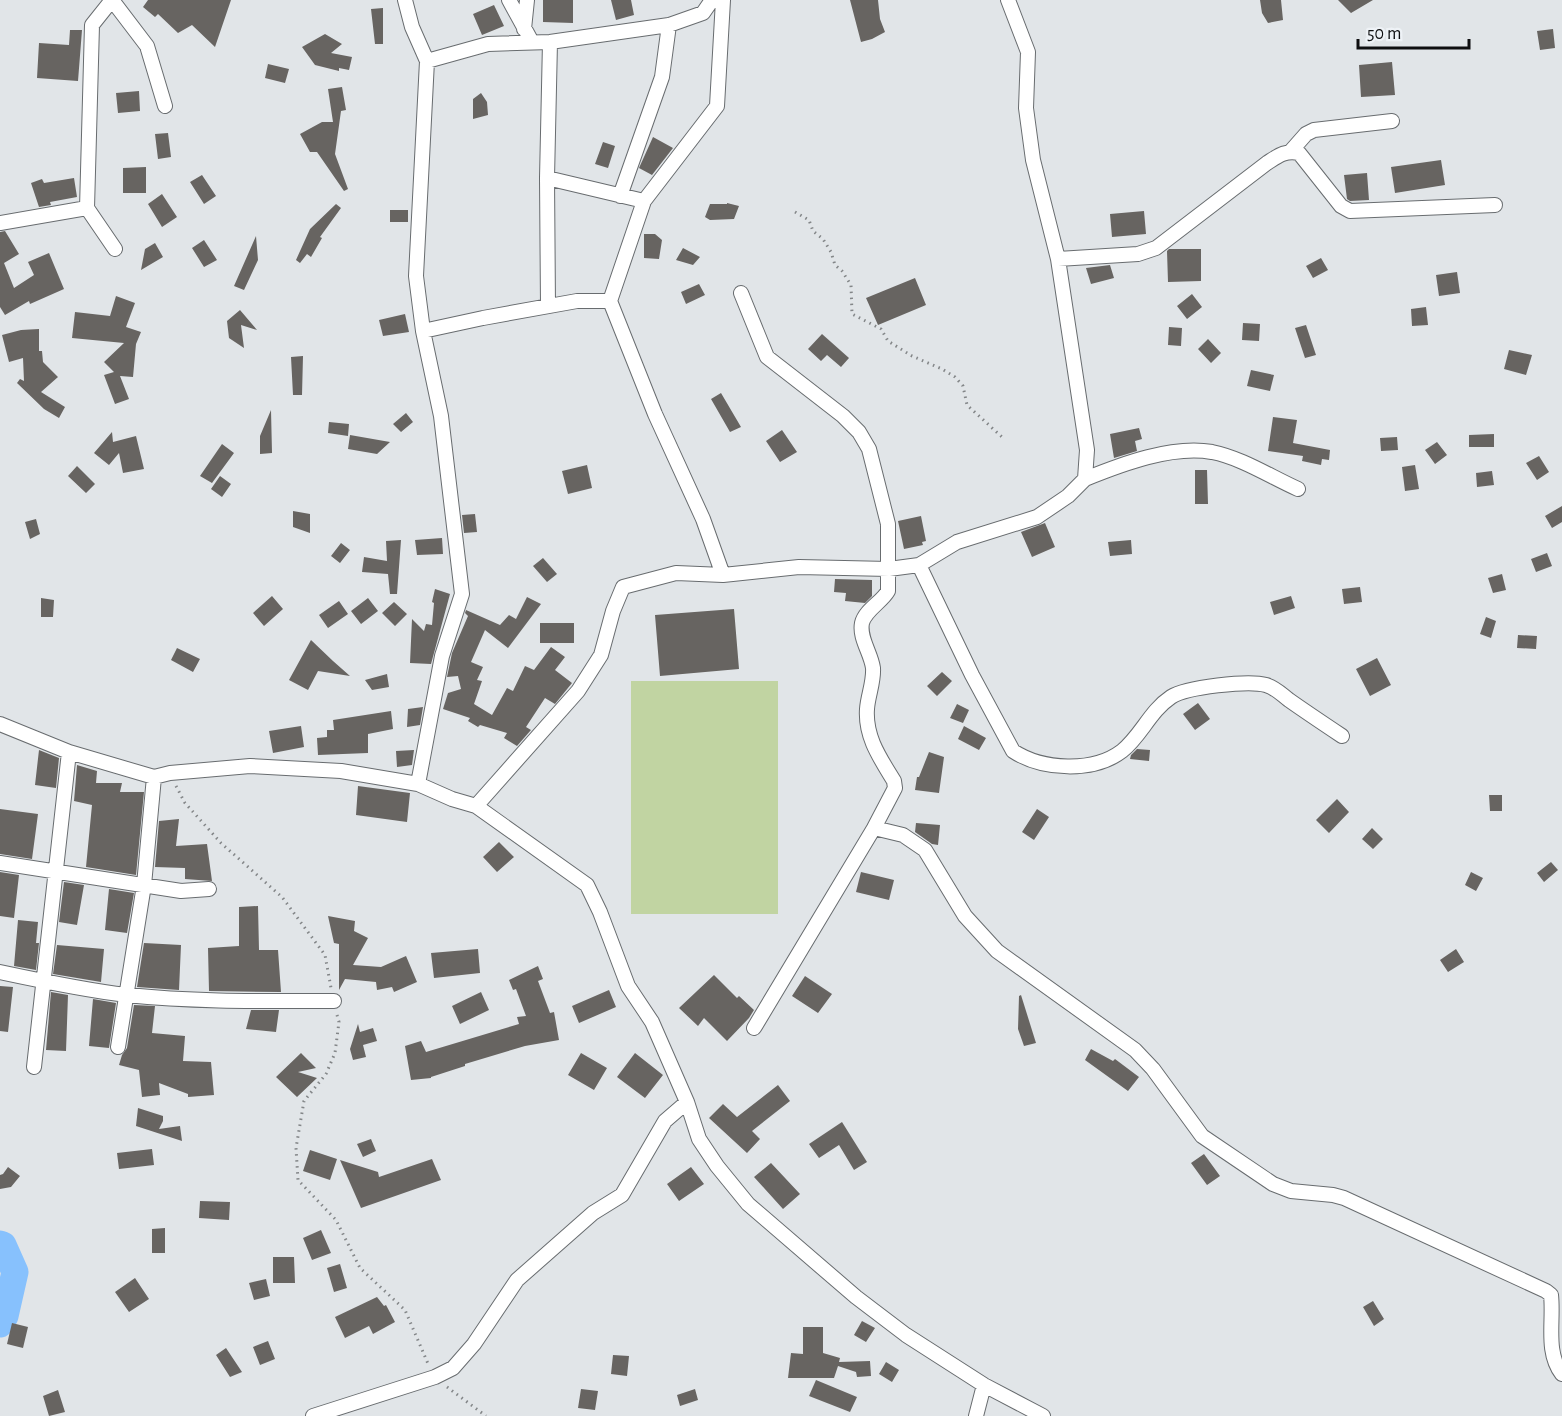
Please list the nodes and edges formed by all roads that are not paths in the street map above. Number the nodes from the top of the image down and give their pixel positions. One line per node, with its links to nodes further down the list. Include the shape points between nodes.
1 (405, 0): 11 (street)
2 (509, 0): 8 (street)
3 (526, 0): 8 (street)
4 (712, 0): 7 (street, via 703,13)
5 (723, 0): 17 (street, via 717,106)
6 (1008, 0): 22 (street, via 1028,52 1026,108 1033,160)
7 (669, 25): 10 (street); 16 (street, via 663,76)
8 (524, 29): 9 (street)
9 (532, 42): 10 (street); 11 (street, via 488,44)
10 (550, 42): 15 (street)
11 (427, 61): 26 (street, via 416,276)
12 (165, 106): 19 (street, via 147,46 112,0 92,25)
13 (1392, 121): 14 (street, via 1314,130)
14 (1291, 151): 18 (street, via 1299,153 1341,207 1350,211); 22 (street, via 1267,163 1156,249 1138,254)
15 (547, 178): 16 (street); 25 (street)
16 (620, 196): 17 (street)
17 (644, 201): 24 (street)
18 (1495, 204)
19 (87, 208): 20 (street); 21 (street)
20 (0, 223)
21 (115, 249)
22 (1058, 259): 27 (street, via 1087,450)
23 (741, 293): 30 (street, via 767,357 843,416 869,449 888,524)
24 (610, 301): 25 (street); 31 (street)
25 (548, 306): 26 (street)
26 (423, 331): 36 (street, via 441,416 462,594 442,656)
27 (1085, 479): 28 (street, via 1124,464 1194,451 1229,457); 29 (street, via 1037,517 957,542)
28 (1298, 489)
29 (919, 565): 30 (street); 33 (street, via 977,685 1013,751 1022,757 1040,764 1087,766 1101,762 1122,751 1172,696 1201,687 1263,684 1275,688)
30 (889, 569): 31 (street, via 799,567); 38 (street, via 885,597 862,622 862,636 873,671 868,734 895,788)
31 (723, 575): 37 (street, via 676,573 623,587 601,655 578,691)
32 (0, 724): 34 (street)
33 (1342, 736)
34 (69, 752): 35 (street); 40 (street)
35 (154, 777): 36 (street, via 250,766 341,771); 41 (street)
36 (418, 784): 37 (street)
37 (476, 806): 50 (street, via 587,885 628,986 652,1022)
38 (874, 828): 47 (street); 51 (street, via 903,835 925,850 965,916 997,951 1135,1050 1202,1136 1273,1184 1291,1191 1344,1198 1546,1291 1551,1296 1550,1333 1557,1368)
39 (0, 863): 40 (street)
40 (56, 872): 41 (street); 44 (street)
41 (144, 885): 42 (street, via 181,891); 45 (street)
42 (209, 890)
43 (0, 972): 44 (street)
44 (42, 981): 45 (street); 49 (street)
45 (126, 995): 46 (street, via 207,1001); 48 (street)
46 (334, 1001)
47 (754, 1028)
48 (118, 1047)
49 (34, 1066)
50 (687, 1102): 52 (street, via 699,1139 747,1204 856,1297); 53 (street, via 665,1121 622,1195 593,1214 517,1280 453,1368)
51 (1562, 1374)
52 (984, 1385): 54 (street); 55 (street)
53 (313, 1416)
54 (976, 1416)
55 (1043, 1416)

